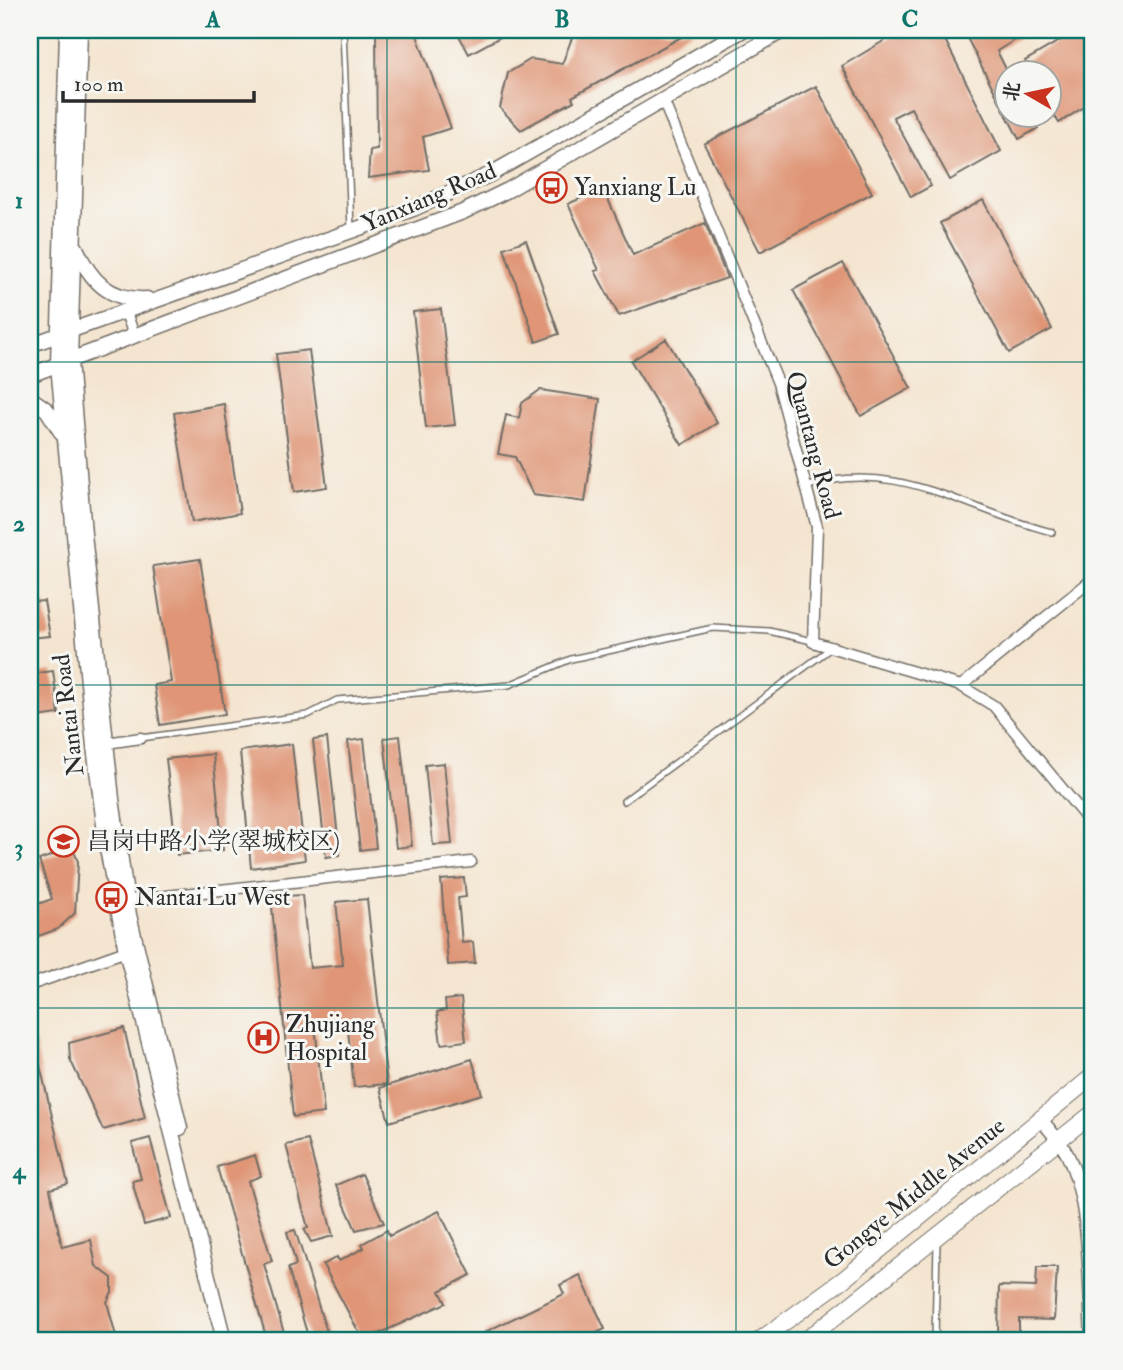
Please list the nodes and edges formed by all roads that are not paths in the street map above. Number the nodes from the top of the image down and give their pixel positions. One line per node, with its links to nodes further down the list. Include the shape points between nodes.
1 (67, 30): 11 (main road, Nantai Road)
2 (80, 30): 8 (main road, Nantai Road)
3 (343, 30): 7 (lane)
4 (741, 30): 7 (main road, Yanxiang Road, via 489,175)
5 (784, 30): 6 (main road, Yanxiang Road)
6 (663, 100): 12 (main road, Yanxiang Road, via 463,212); 18 (street, Quantang Road, via 778,383)
7 (351, 233): 9 (main road, Yanxiang Road)
8 (75, 245): 9 (main road, via 90,276 111,293 123,299); 11 (main road, Nantai Road)
9 (158, 298): 10 (main road, Yanxiang Road)
10 (125, 310): 11 (main road, Yanxiang Road); 12 (street)
11 (65, 333): 13 (main road, Yanxiang Road); 14 (main road, Nantai Road)
12 (134, 335): 14 (main road, Yanxiang Road)
13 (30, 345)
14 (64, 363): 15 (main road, Yanxiang Road); 17 (main road, Nantai Road); 25 (main road, Nantai Road)
15 (30, 375)
16 (30, 398): 17 (main road, via 47,410)
17 (63, 439): 29 (main road, Nantai Road, via 87,684)
18 (806, 487): 19 (lane, via 843,477 900,480); 21 (street, Quantang Road, via 817,527)
19 (1052, 532)
20 (1093, 579): 23 (street)
21 (813, 642): 22 (street); 24 (lane, via 769,631 713,628 571,659 509,685 337,700 308,715)
22 (831, 648): 23 (street); 26 (lane)
23 (961, 686): 27 (street, via 994,706)
24 (141, 738): 25 (street)
25 (106, 743): 29 (main road, Nantai Road)
26 (624, 801)
27 (1093, 826)
28 (471, 862): 29 (street)
29 (121, 902): 30 (main road, Nantai Road); 39 (main road, Nantai Road)
30 (126, 951): 31 (street); 38 (main road, Nantai Road)
31 (30, 985)
32 (1093, 1076): 34 (main road, Gongye Middle Avenue)
33 (1093, 1113): 35 (main road)
34 (1041, 1119): 35 (street); 40 (main road, Gongye Middle Avenue, via 844,1279)
35 (1058, 1141): 36 (main road); 37 (street, via 1072,1166)
36 (937, 1238): 41 (main road); 42 (lane)
37 (1089, 1238): 43 (street)
38 (224, 1340)
39 (233, 1340)
40 (760, 1340)
41 (806, 1340)
42 (935, 1340)
43 (1091, 1340)

